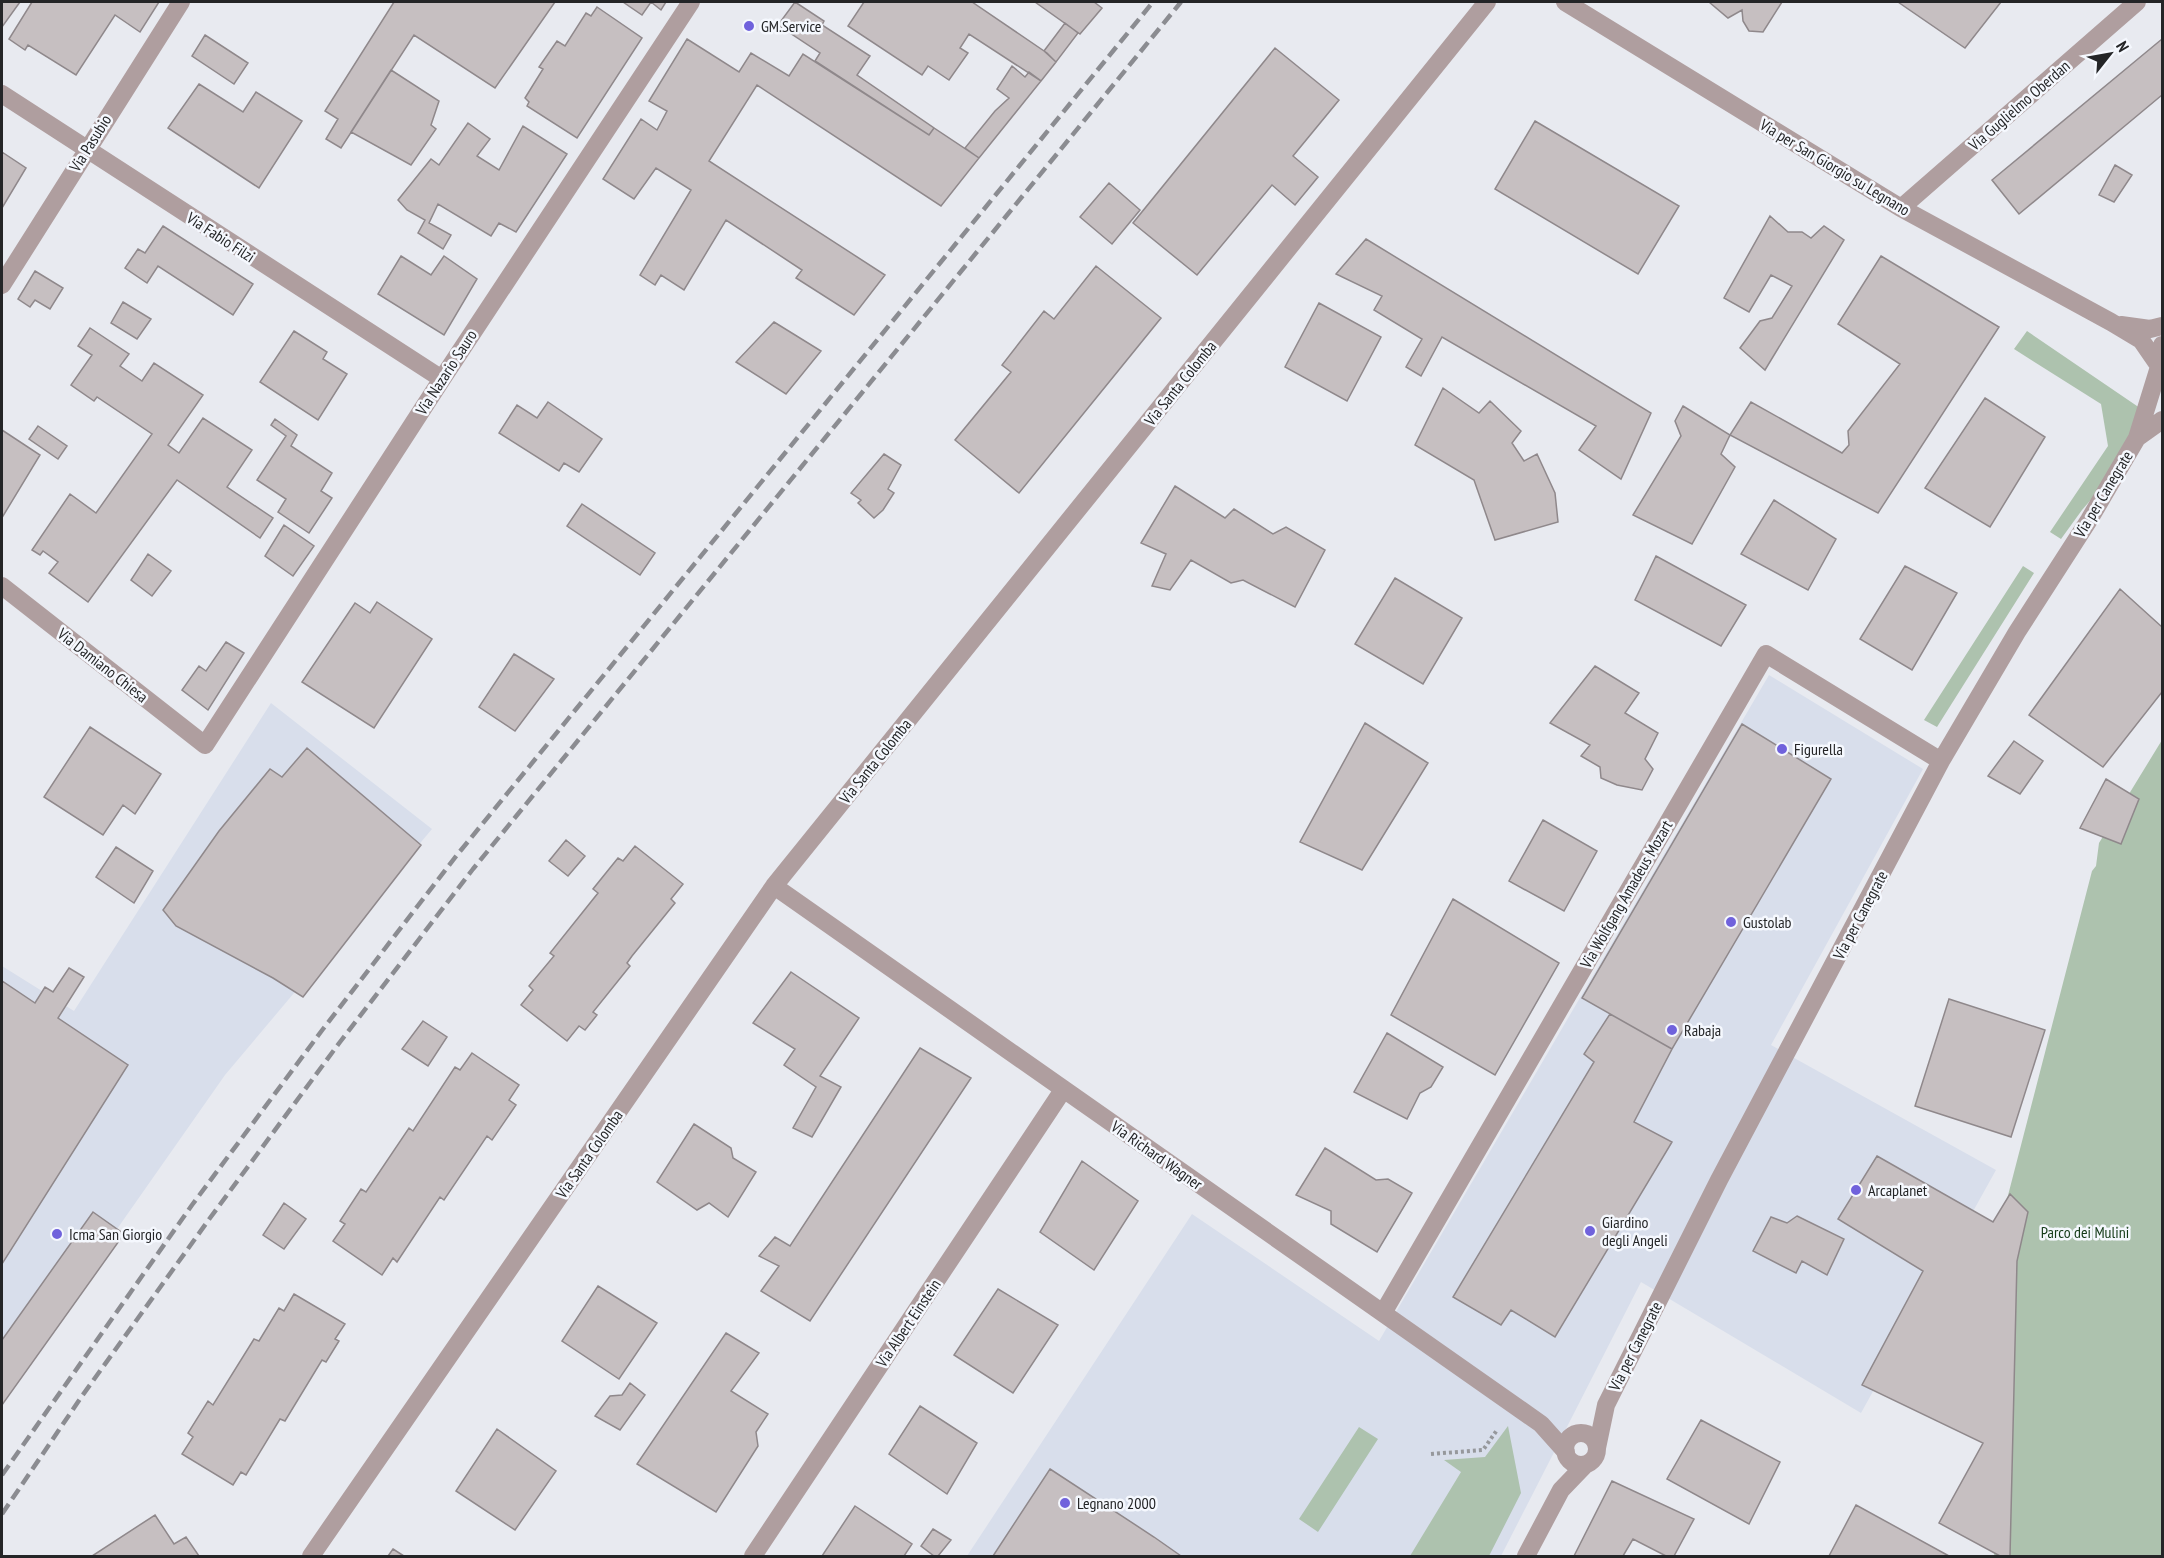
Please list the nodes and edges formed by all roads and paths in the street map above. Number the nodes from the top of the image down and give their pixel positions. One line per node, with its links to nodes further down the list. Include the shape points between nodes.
1 (181, 2): 7 (street, Via Pasubio)
2 (692, 2): 14 (street, Via Nazario Sauro)
3 (1487, 2): 20 (street, Via Santa Colomba)
4 (2137, 2): 8 (street, Via Guglielmo Oberdan)
5 (1575, 4): 8 (street, Via per San Giorgio su Legnano)
6 (2, 94): 7 (street, Via Fabio Filzi)
7 (86, 149): 9 (street, Via Pasubio); 14 (street, Via Fabio Filzi)
8 (1901, 208): 10 (street, Via per San Giorgio su Legnano)
9 (2, 285)
10 (2111, 322): 11 (street, Via per San Giorgio su Legnano, via 2150,329); 13 (street, Via per San Giorgio su Legnano, via 2141,340)
11 (2163, 326)
12 (2163, 345): 13 (street)
13 (2161, 368): 16 (street)
14 (442, 379): 18 (street, Via Nazario Sauro)
15 (2163, 420): 16 (street)
16 (2137, 438): 19 (street, Via per Canegrate)
17 (2, 586): 18 (street, Via Damiano Chiesa)
18 (205, 745)
19 (1941, 761): 22 (street, Via Wolfgang Amadeus Mozart, via 1766,654); 24 (street, Via per Canegrate, via 1719,1180)
20 (774, 886): 21 (street, Via Richard Wagner); 32 (street, Via Santa Colomba)
21 (1063, 1090): 22 (street, Via Richard Wagner); 33 (street, Via Albert Einstein)
22 (1383, 1313): 23 (street, Via Richard Wagner)
23 (1514, 1405): 25 (street, Via Richard Wagner); 28 (path, via 1483,1450)
24 (1606, 1405): 26 (street, Via per Canegrate); 27 (street, Via per Canegrate)
25 (1541, 1424): 26 (street, Via Richard Wagner); 29 (street, Via Richard Wagner)
26 (1578, 1433): 27 (street, via 1594,1438); 29 (street, Via per Canegrate, via 1567,1441)
27 (1597, 1448): 30 (street, Via per Canegrate, via 1594,1458)
28 (1431, 1454)
29 (1567, 1454): 30 (street, via 1576,1463); 31 (street, Via per Canegrate)
30 (1586, 1464): 31 (street, Via per Canegrate)
31 (1561, 1490): 34 (street, Via per Canegrate)
32 (311, 1557)
33 (753, 1557)
34 (1526, 1557)

